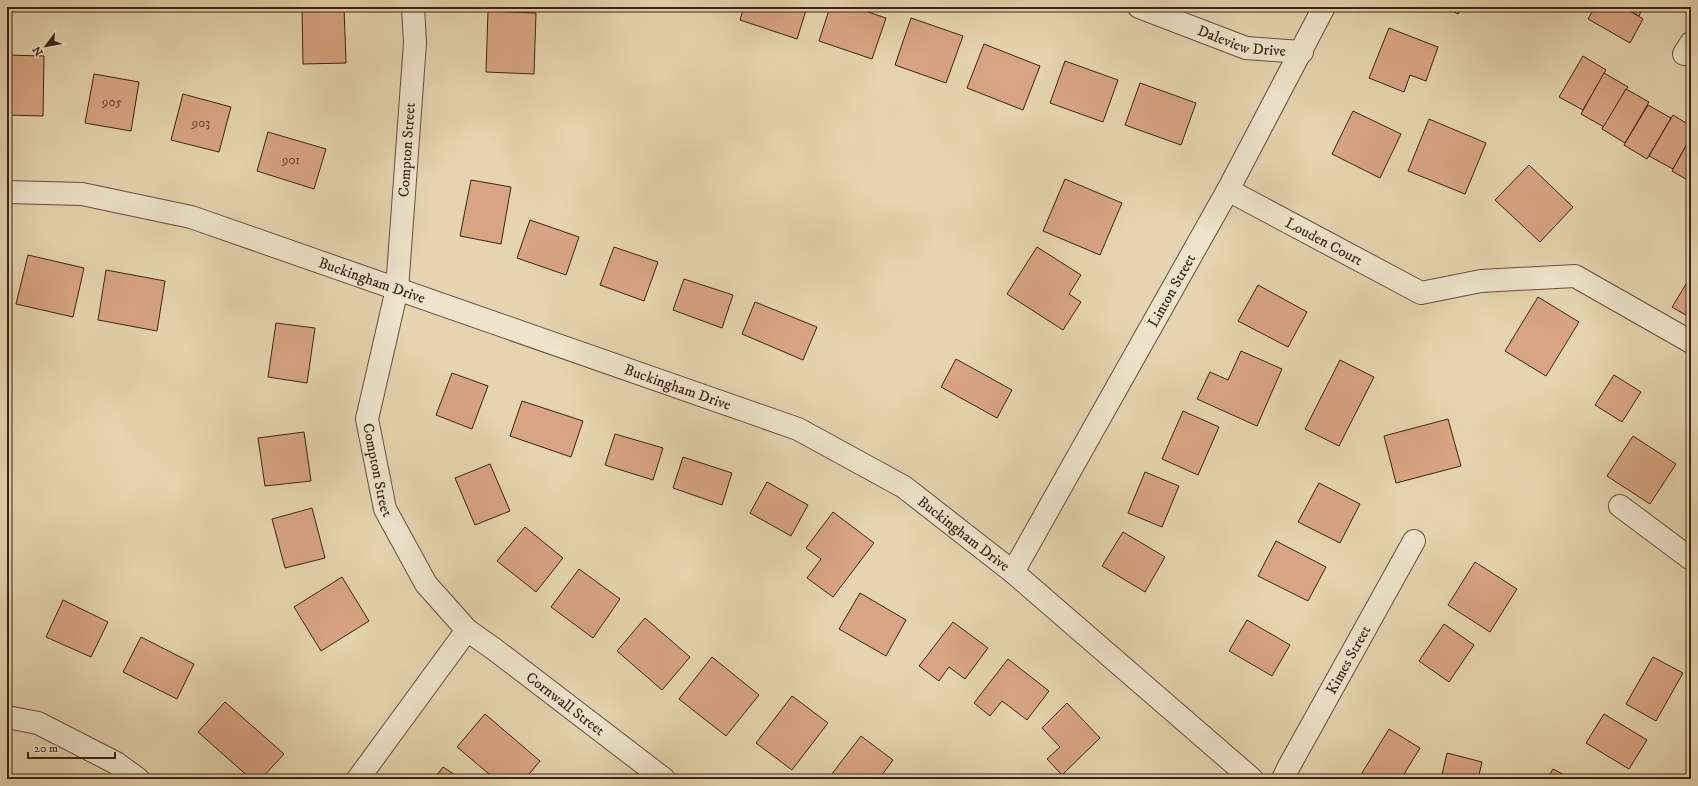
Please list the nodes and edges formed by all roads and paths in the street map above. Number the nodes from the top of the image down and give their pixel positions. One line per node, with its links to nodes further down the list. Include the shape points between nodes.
1 (413, 7): 7 (street, Compton Street, via 415,43)
2 (1139, 7): 4 (street, Daleview Drive, via 1246,48)
3 (1324, 7): 4 (street, Linton Street)
4 (1302, 52): 5 (street, Linton Street)
5 (1228, 190): 8 (street, Louden Court, via 1421,293 1481,281 1575,276); 12 (street, Linton Street)
6 (7, 192): 7 (street, Buckingham Drive, via 82,194 192,217)
7 (397, 289): 12 (street, Buckingham Drive, via 798,428 904,487); 13 (street, Compton Street, via 367,419 385,508 426,584)
8 (1691, 342)
9 (1620, 506): 11 (street)
10 (1414, 541): 19 (street, Kimes Street)
11 (1691, 559)
12 (1013, 572): 18 (street, Buckingham Drive)
13 (467, 630): 16 (street); 17 (street, Cornwall Street)
14 (7, 717): 15 (street, via 38,723 116,763)
15 (138, 779)
16 (358, 779)
17 (664, 779)
18 (1252, 779)
19 (1283, 779)

